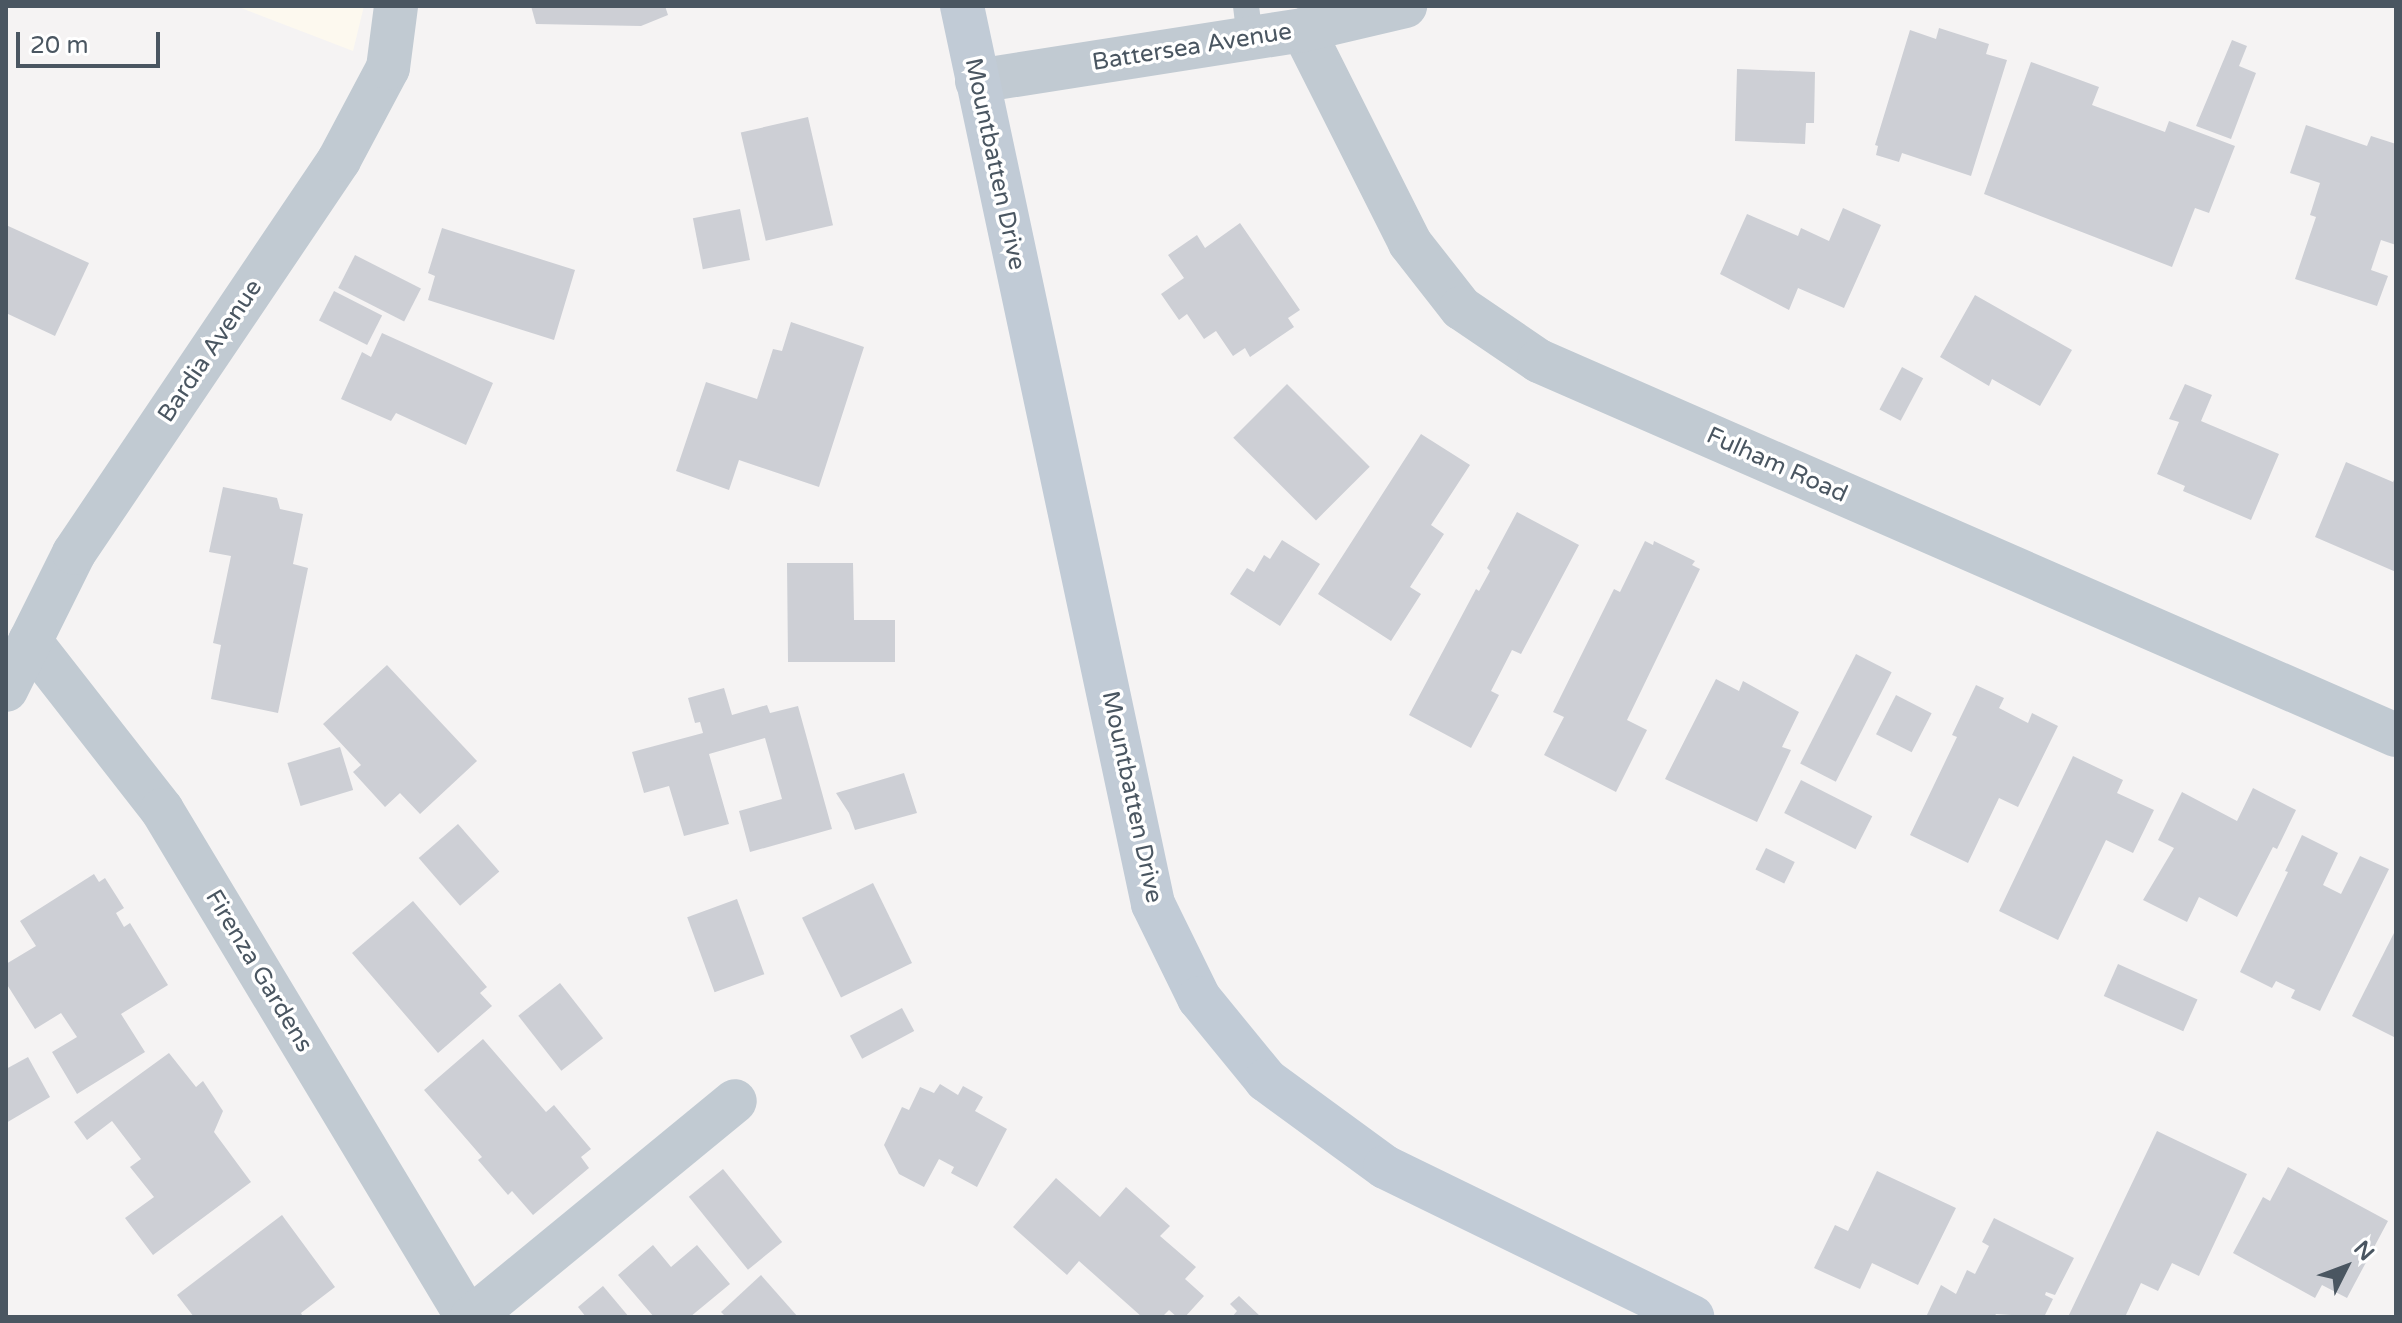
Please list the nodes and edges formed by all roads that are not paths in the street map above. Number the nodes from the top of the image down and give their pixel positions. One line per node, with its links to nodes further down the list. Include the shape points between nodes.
1 (396, 6): 7 (street, Bardia Avenue, via 388,68 339,160 74,553)
2 (962, 6): 6 (main road, Mountbatten Drive)
3 (1405, 6): 5 (street, Battersea Avenue)
4 (1248, 22): 5 (street, Battersea Avenue); 6 (street, Battersea Avenue)
5 (1303, 30): 9 (street, Fulham Road, via 1410,243 1461,308 1539,361)
6 (977, 81): 12 (main road, Mountbatten Drive, via 1153,904 1199,998 1266,1080 1385,1167)
7 (30, 641): 8 (street, Bardia Avenue); 11 (street, Firenza Gardens, via 162,810)
8 (6, 690)
9 (2396, 735)
10 (735, 1101): 11 (street)
11 (469, 1317)
12 (1692, 1317)

